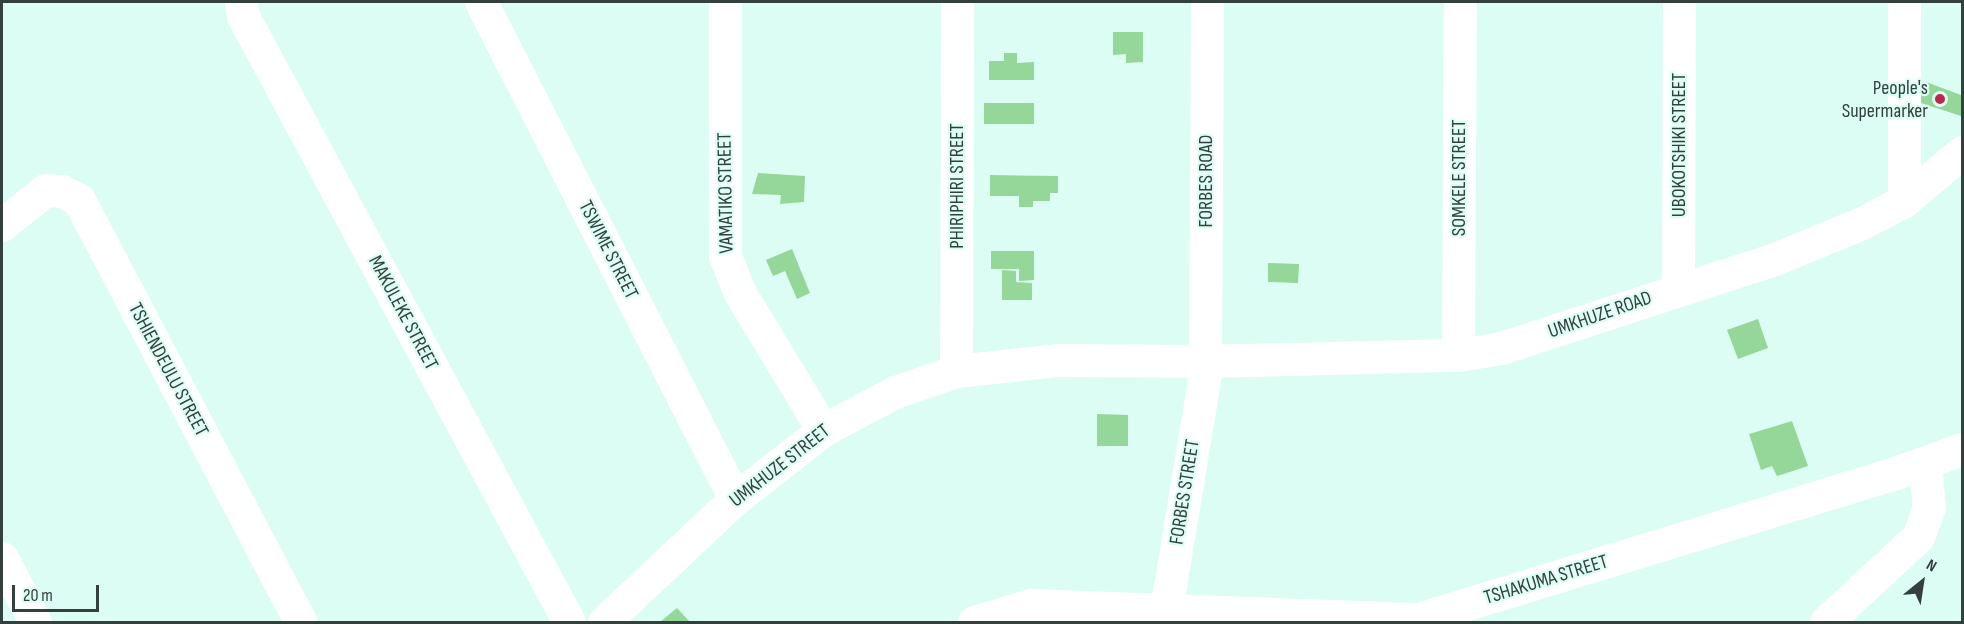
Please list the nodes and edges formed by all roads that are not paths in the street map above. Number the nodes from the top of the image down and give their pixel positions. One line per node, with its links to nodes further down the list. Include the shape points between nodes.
1 (241, 2): 25 (street, MAKULEKE STREET, via 243,16)
2 (481, 2): 19 (street, TSWIME STREET)
3 (725, 2): 16 (street, VAMATIKO STREET, via 725,256 736,285)
4 (957, 2): 15 (street, PHIRIPHIRI STREET)
5 (1207, 2): 14 (street, FORBES ROAD)
6 (1460, 2): 13 (street, SOMKELE STREET)
7 (1679, 2): 12 (street, UBOKOTSHIKI STREET)
8 (1904, 2): 10 (street)
9 (1962, 152): 10 (street, UMKHUZE ROAD)
10 (1904, 201): 12 (street, UMKHUZE ROAD, via 1772,260)
11 (2, 225): 24 (street, TSHIENDEULU STREET, via 45,190 63,191 79,200)
12 (1678, 289): 13 (street, UMKHUZE ROAD, via 1501,348)
13 (1458, 355): 14 (street, UMKHUZE ROAD)
14 (1205, 361): 15 (street, UMKHUZE STREET, via 1058,360); 21 (street, FORBES STREET)
15 (956, 371): 16 (street, UMKHUZE STREET, via 895,392)
16 (823, 430): 19 (street, UMKHUZE STREET)
17 (1962, 448): 18 (street, TSHAKUMA STREET)
18 (1924, 463): 22 (street, TSHAKUMA STREET); 28 (street, via 1929,507 1918,537)
19 (735, 499): 26 (street, UMKHUZE STREET)
20 (2, 558): 23 (street)
21 (1165, 614): 22 (street, TSHAKUMA STREET); 27 (street, TSHAKUMA STREET, via 1030,605)
22 (1418, 621)
23 (35, 622)
24 (301, 622)
25 (569, 622)
26 (604, 622)
27 (974, 622)
28 (1826, 622)

